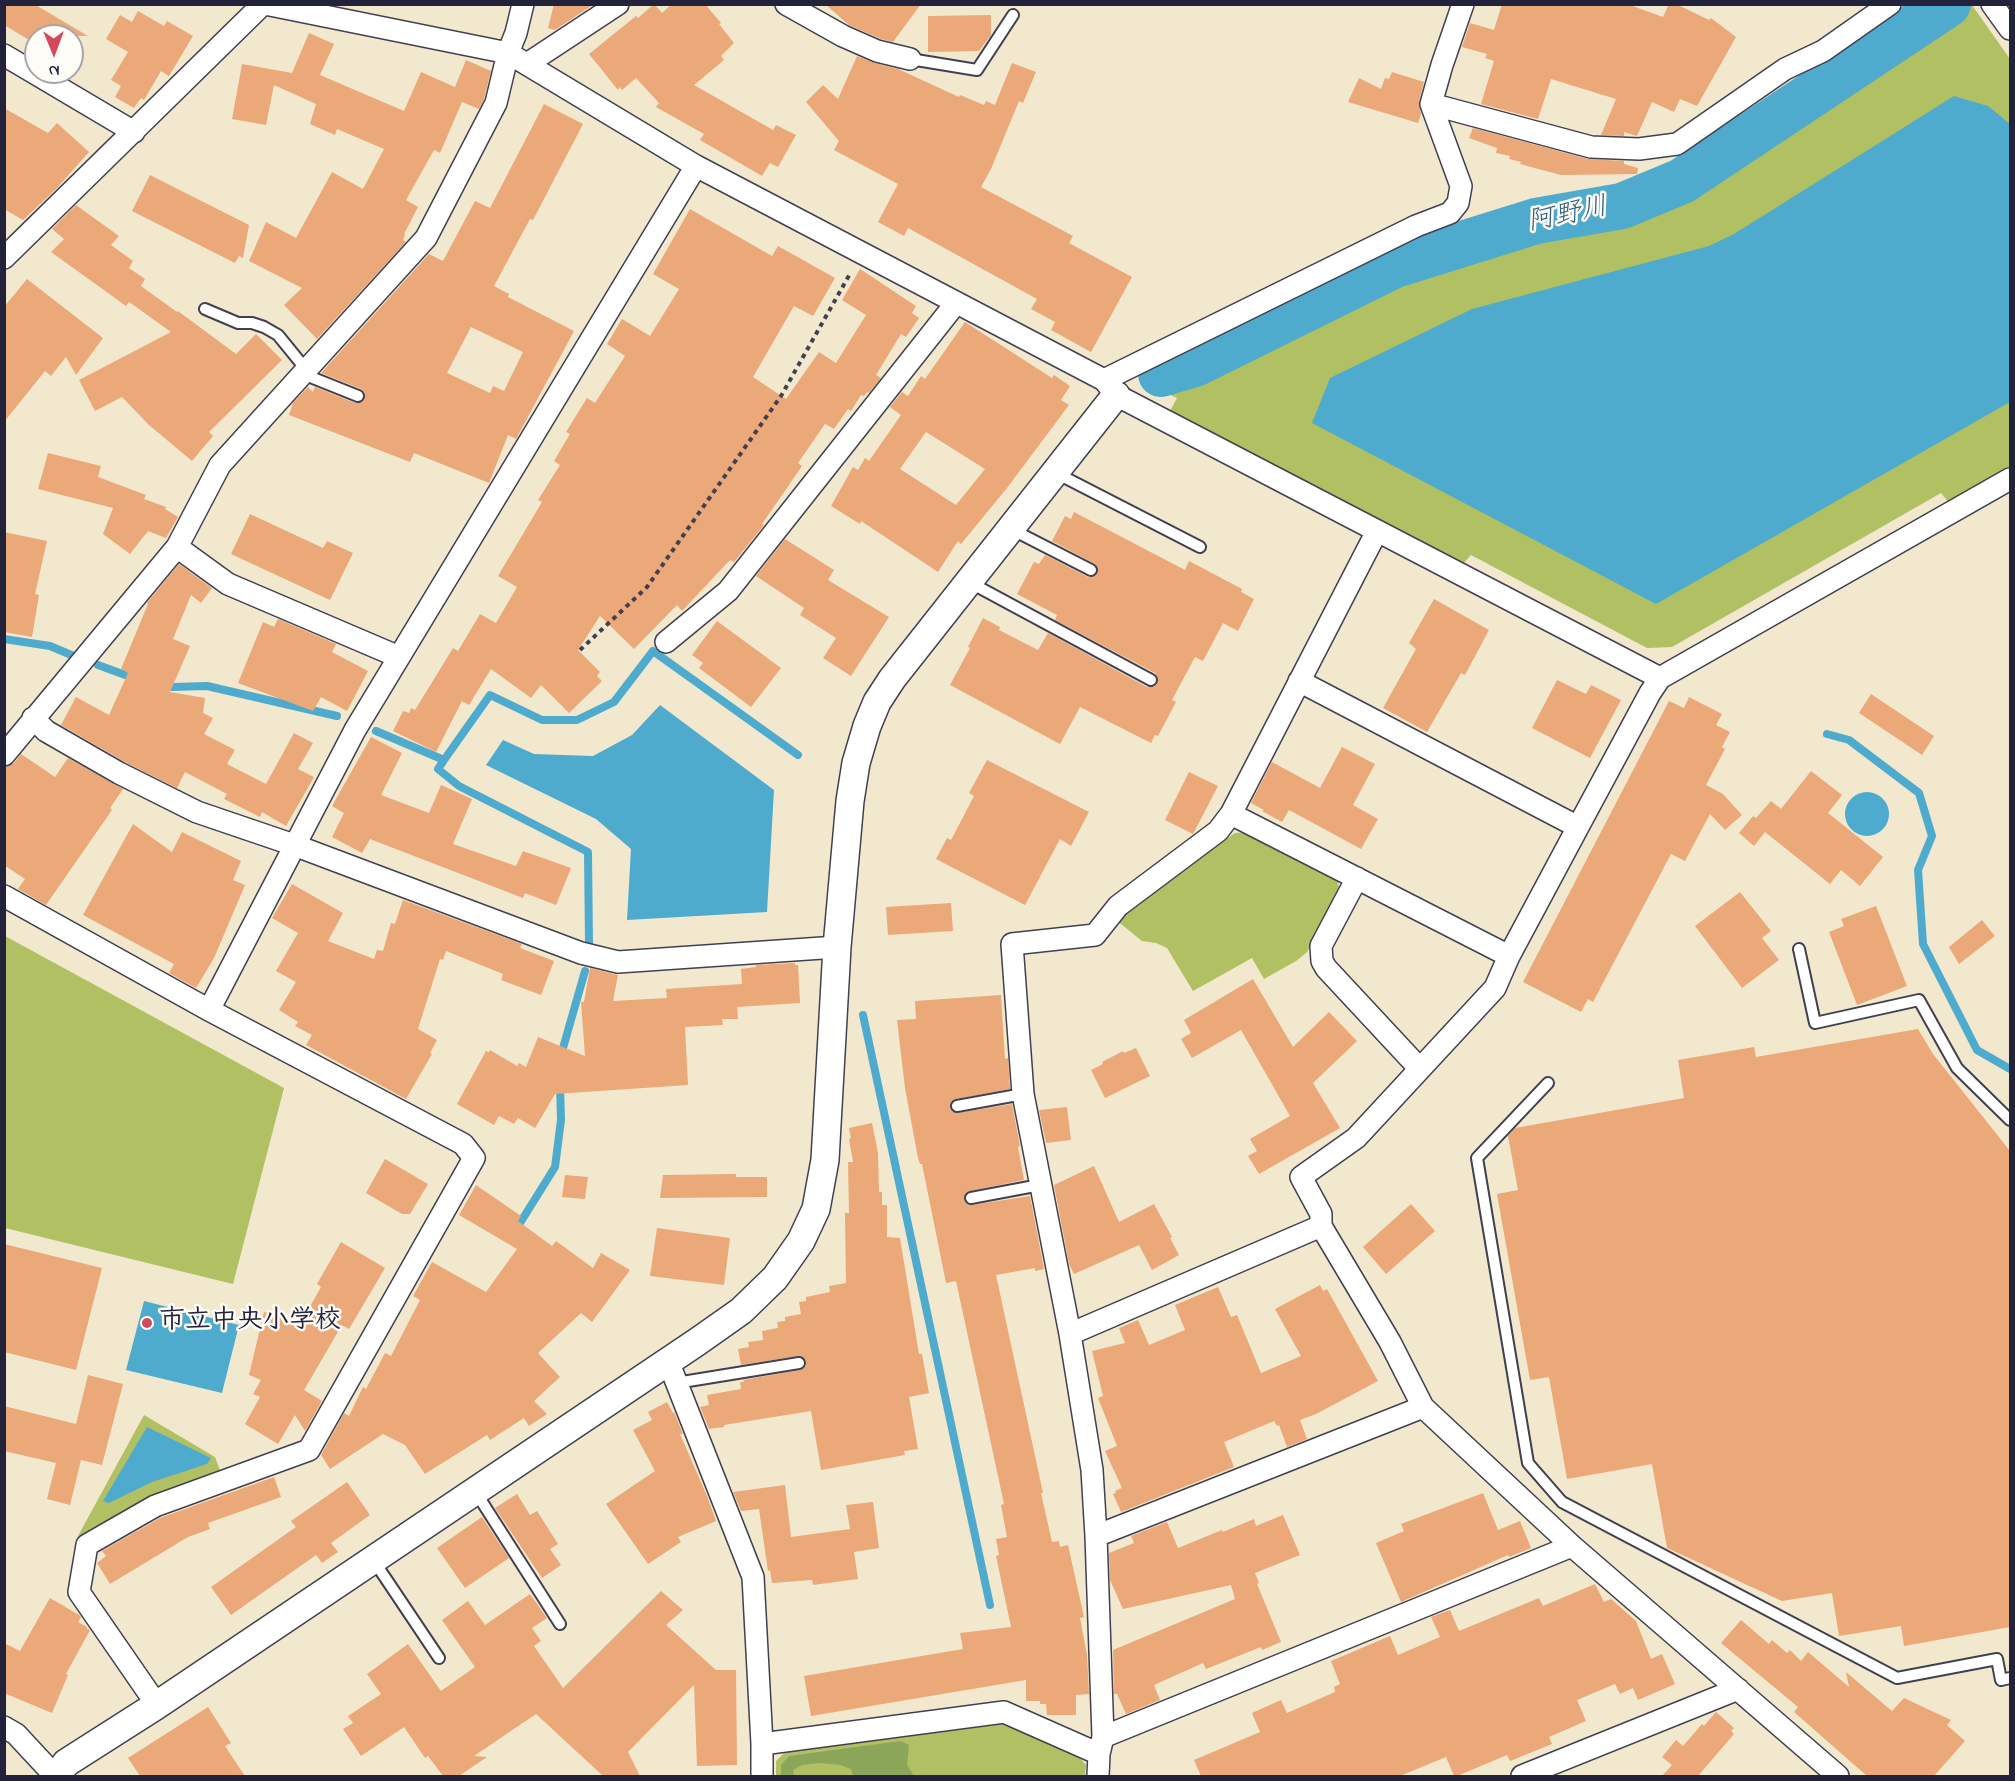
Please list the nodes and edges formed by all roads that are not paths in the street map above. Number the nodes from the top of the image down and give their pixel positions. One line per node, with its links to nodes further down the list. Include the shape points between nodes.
1 (264, 4): 10 (street); 15 (street)
2 (523, 4): 10 (street)
3 (618, 4): 13 (street)
4 (786, 4): 12 (street, via 843,36 877,51)
5 (1463, 4): 14 (street)
6 (1890, 4): 14 (street, via 1823,51 1785,69 1677,144 1639,149 1591,147)
7 (1992, 4): 9 (street)
8 (1013, 15): 12 (lane, via 977,70)
9 (2010, 29)
10 (508, 52): 13 (street); 20 (street, via 496,103 426,238)
11 (4, 55): 15 (street)
12 (910, 59)
13 (527, 64): 16 (street)
14 (1431, 104): 21 (street, via 1461,186 1458,203 1450,213 1416,226)
15 (134, 132): 17 (street)
16 (696, 166): 18 (street); 32 (street)
17 (4, 258)
18 (956, 303): 21 (street); 31 (street, via 728,591)
19 (206, 309): 20 (lane, via 278,335)
20 (306, 368): 22 (lane, via 313,378); 27 (street, via 220,465)
21 (1110, 388): 23 (street); 26 (street)
22 (358, 396)
23 (1055, 472): 25 (street); 28 (lane)
24 (2010, 479): 33 (street)
25 (1011, 529): 29 (lane); 30 (street)
26 (1377, 531): 33 (street); 35 (street)
27 (177, 547): 32 (street, via 228,584); 36 (street)
28 (1200, 547)
29 (1091, 570)
30 (969, 582): 34 (lane); 43 (street, via 892,679 867,726 850,801)
31 (666, 642)
32 (399, 657): 40 (street)
33 (1660, 678): 39 (street)
34 (1151, 680)
35 (1299, 681): 38 (street); 39 (street)
36 (33, 718): 37 (street); 40 (street, via 46,731 110,768 197,812)
37 (4, 755)
38 (1231, 814): 41 (street); 49 (street, via 1218,831 1118,906 1095,935 1012,944)
39 (1578, 827): 45 (street)
40 (294, 845): 43 (street, via 581,952 618,962); 46 (street)
41 (1357, 878): 45 (street); 47 (street, via 1321,946 1322,961)
42 (4, 896): 46 (street)
43 (837, 947): 57 (street, via 825,1160 816,1209 775,1278)
44 (1799, 949): 51 (lane, via 1815,1023 1919,1000 1957,1068)
45 (1509, 956): 47 (street, via 1495,988)
46 (208, 1010): 67 (street, via 463,1144 474,1158 309,1450 155,1506 87,1545 79,1592)
47 (1420, 1069): 54 (street, via 1356,1138 1301,1178 1322,1214)
48 (1548, 1083): 65 (lane, via 1477,1158 1528,1463 1562,1502 1897,1678 1997,1659 2001,1680)
49 (1023, 1094): 50 (lane); 52 (street)
50 (957, 1106)
51 (2010, 1119)
52 (1040, 1185): 53 (lane); 55 (street)
53 (971, 1198)
54 (1321, 1226): 55 (street); 58 (street, via 1390,1342)
55 (1070, 1334): 60 (street, via 1092,1470)
56 (799, 1363): 57 (lane)
57 (672, 1372): 59 (street); 69 (street, via 753,1577)
58 (1423, 1407): 60 (street); 61 (street)
59 (475, 1491): 62 (street); 63 (lane)
60 (1096, 1536): 70 (street)
61 (1572, 1545): 66 (street); 70 (street)
62 (373, 1560): 64 (lane); 67 (street)
63 (560, 1624)
64 (439, 1658)
65 (2010, 1678)
66 (1738, 1689): 71 (street); 75 (street)
67 (157, 1705): 72 (street, via 66,1763)
68 (4, 1726): 72 (street)
69 (762, 1744): 70 (street, via 1004,1712); 73 (street)
70 (1101, 1746): 74 (street)
71 (1531, 1775)
72 (56, 1776)
73 (762, 1776)
74 (1098, 1776)
75 (1838, 1776)

